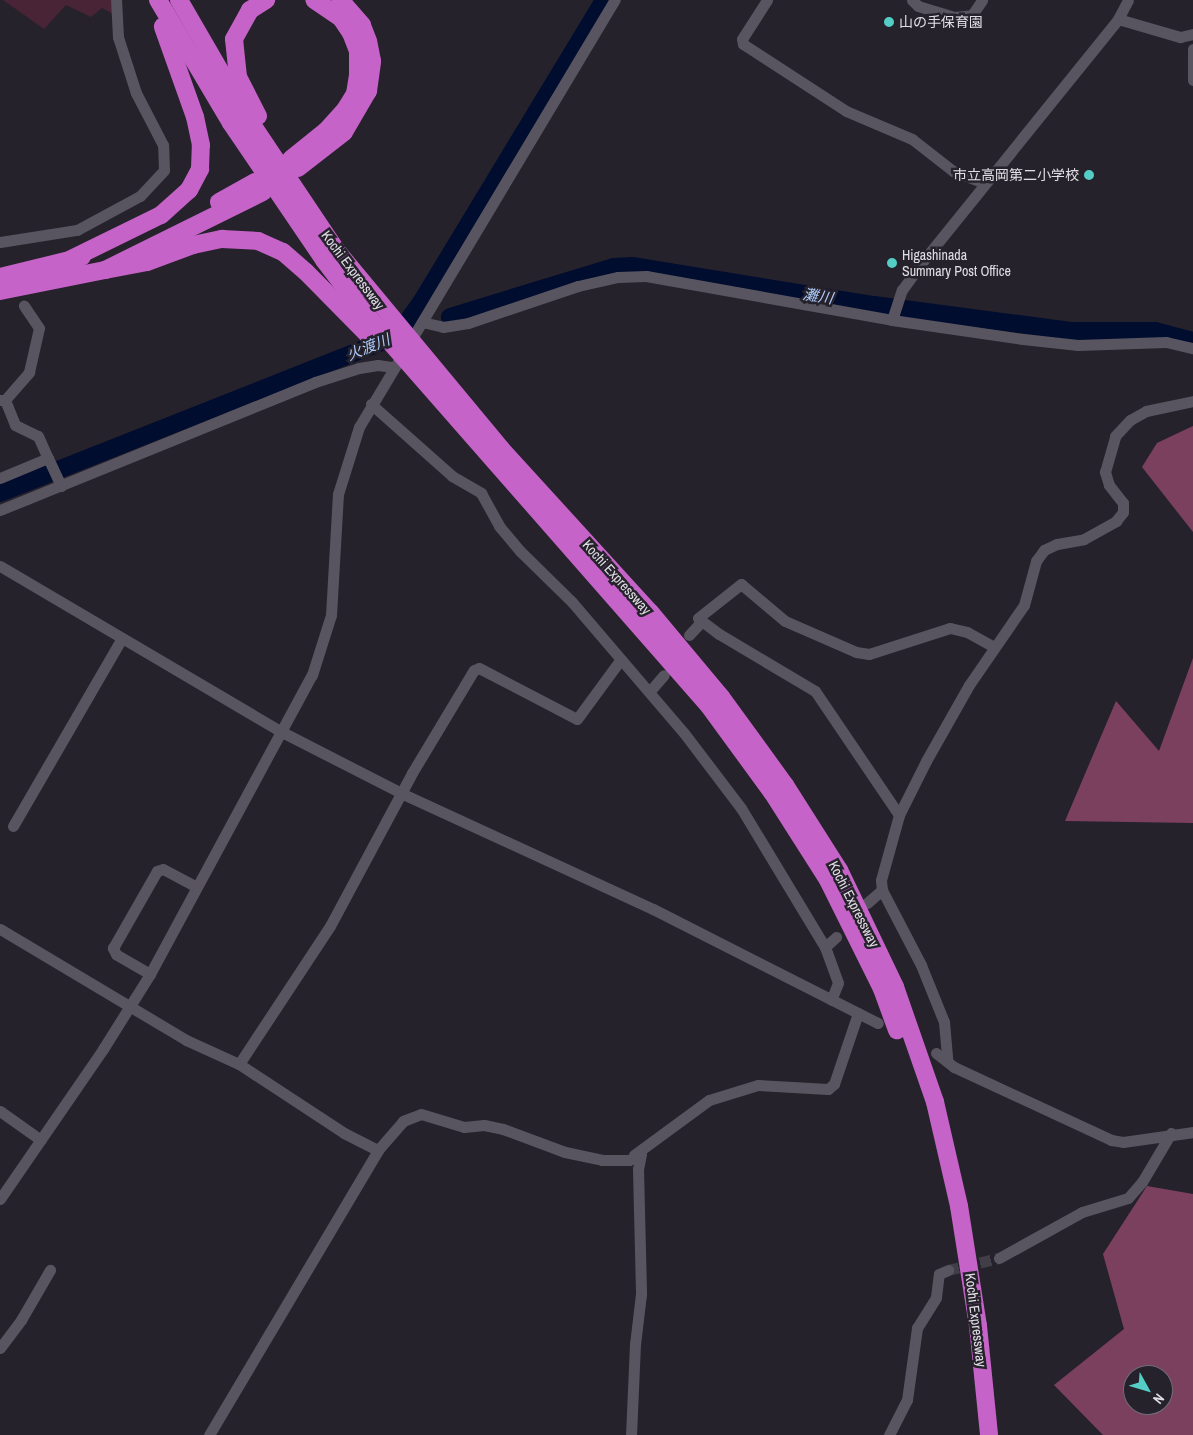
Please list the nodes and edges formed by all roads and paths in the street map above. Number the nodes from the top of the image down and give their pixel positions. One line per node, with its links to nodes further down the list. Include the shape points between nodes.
1 (116, 0): 19 (street, via 118,37 136,94 163,145 164,170 140,196 77,230)
2 (154, 0): 20 (highway, via 195,117 201,145 200,169 189,190 161,215)
3 (158, 0): 25 (highway, Kochi Expressway, via 231,123 318,252)
4 (179, 0): 18 (highway, Kochi Expressway, via 245,114)
5 (266, 0): 18 (highway, via 250,10 234,39 238,77)
6 (314, 0): 7 (highway, via 341,18 351,33 358,51 358,75 355,94 345,110 295,163 344,132 368,91 372,62 368,41 362,25)
7 (340, 0)
8 (615, 0): 27 (street)
9 (767, 0): 17 (street, via 742,39 743,44 846,111 907,136 953,171)
10 (912, 0): 11 (street, via 918,6 954,17 972,15)
11 (982, 0)
12 (1128, 0): 13 (street)
13 (1118, 19): 14 (street, via 1180,37); 17 (street)
14 (1193, 36)
15 (1193, 49): 16 (street)
16 (1193, 80)
17 (985, 183): 26 (street, via 923,261 895,306)
18 (293, 187): 25 (highway, Kochi Expressway)
19 (0, 242)
20 (71, 259): 21 (highway, via 104,254 159,234 259,187); 22 (highway)
21 (106, 270): 23 (highway); 25 (highway, via 147,262 193,245 222,239 258,241 283,252)
22 (0, 271)
23 (0, 292)
24 (24, 306): 31 (street, via 39,328 29,372)
25 (363, 309): 30 (highway); 30 (highway, Kochi Expressway)
26 (892, 320): 27 (street, via 646,276 618,277 578,286 468,323 443,327); 28 (street, via 1078,345 1166,342)
27 (422, 322): 29 (street)
28 (1193, 348)
29 (393, 367): 33 (street); 36 (street, via 359,368 260,403)
30 (417, 372): 71 (highway, Kochi Expressway, via 709,706 772,792 828,880 882,989); 71 (highway, Kochi Expressway, via 650,612 721,696 810,824 839,870 895,987 935,1102)
31 (3, 400): 34 (street, via 15,424 38,436)
32 (1193, 401): 42 (street, via 1146,411 1130,420 1115,436 1105,472 1109,485 1123,503 1123,512 1116,521 1084,539 1044,550 1036,561 1024,605)
33 (371, 404): 43 (street, via 452,476 481,493 499,526 520,551 572,602); 46 (street, via 350,450 338,494 332,602 321,654)
34 (50, 460): 35 (street); 36 (street)
35 (0, 478)
36 (60, 484): 37 (street)
37 (0, 510)
38 (0, 566): 41 (street)
39 (701, 622): 40 (street); 42 (street, via 698,618 741,584 784,621 856,652 869,654 950,628 967,632); 48 (street, via 815,691)
40 (689, 635)
41 (122, 640): 46 (street); 49 (street)
42 (994, 647): 48 (street, via 930,752)
43 (621, 659): 45 (street); 47 (street, via 577,718 479,668 474,670 412,773)
44 (664, 675): 45 (street)
45 (650, 691): 55 (street, via 741,808)
46 (282, 732): 47 (street); 50 (street)
47 (403, 794): 57 (street, via 596,882); 63 (street, via 330,926)
48 (899, 815): 51 (street, via 881,880)
49 (13, 826)
50 (197, 886): 56 (street); 56 (street, via 163,869 157,871 113,948 116,954)
51 (882, 890): 52 (street); 62 (street, via 921,965 944,1022)
52 (867, 903)
53 (0, 928): 58 (street)
54 (836, 936): 55 (street)
55 (825, 946): 57 (street, via 837,977)
56 (150, 974): 58 (street)
57 (831, 1000): 59 (street)
58 (131, 1005): 63 (street, via 193,1044); 67 (street)
59 (858, 1013): 60 (street); 69 (street, via 834,1084 828,1090 758,1085 709,1100)
60 (878, 1023)
61 (936, 1053): 62 (street)
62 (947, 1060): 66 (street, via 954,1067 1111,1140 1123,1142)
63 (239, 1064): 68 (street, via 344,1133)
64 (0, 1111): 67 (street)
65 (1193, 1132): 66 (street)
66 (1171, 1133): 72 (street, via 1142,1182 1128,1198 1082,1212)
67 (42, 1140): 70 (street)
68 (378, 1150): 69 (street, via 404,1121 421,1114 464,1127 484,1125 503,1128 565,1152 602,1160); 76 (street)
69 (629, 1160): 77 (street, via 641,1154 638,1169 641,1294 634,1344)
70 (0, 1199)
71 (959, 1206): 79 (highway, Kochi Expressway, via 978,1326)
72 (999, 1258)
73 (50, 1270): 75 (street, via 21,1320)
74 (948, 1270): 78 (street, via 938,1274 936,1297 917,1328 907,1400)
75 (0, 1348)
76 (209, 1435)
77 (631, 1435)
78 (889, 1435)
79 (989, 1435)

